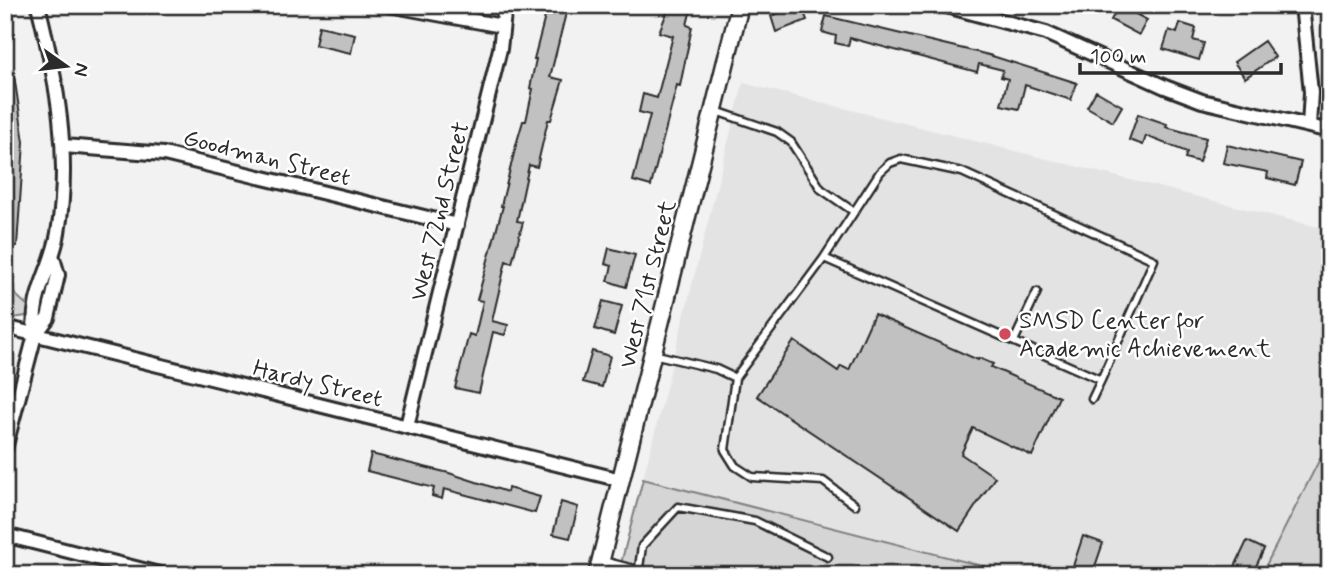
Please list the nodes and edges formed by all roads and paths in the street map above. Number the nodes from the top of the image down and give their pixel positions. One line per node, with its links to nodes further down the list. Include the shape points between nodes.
1 (38, 5): 11 (street, via 53,67)
2 (389, 5): 7 (street)
3 (505, 5): 7 (street, West 72nd Street)
4 (740, 5): 8 (street, West 71st Street)
5 (943, 5): 9 (street, via 1046,33 1202,101)
6 (1302, 5): 9 (street, via 1311,92)
7 (502, 26): 13 (street, West 72nd Street)
8 (714, 111): 12 (lane, via 777,132 791,142 821,189); 19 (street, West 71st Street)
9 (1309, 126): 10 (street)
10 (1330, 131)
11 (64, 146): 13 (street, Goodman Street, via 164,154); 17 (street, via 59,230 33,314)
12 (853, 211): 14 (lane); 21 (lane, via 890,163 915,160 962,172 1154,260)
13 (457, 225): 23 (street, West 72nd Street)
14 (824, 257): 18 (lane); 20 (lane)
15 (1037, 292): 18 (lane)
16 (5, 327): 17 (street, Hardy Street)
17 (35, 335): 23 (street, Hardy Street); 24 (street)
18 (1014, 341): 21 (lane)
19 (653, 354): 20 (lane); 25 (street, West 71st Street)
20 (735, 378): 26 (lane, via 725,450 736,466 752,477 823,481)
21 (1101, 380): 22 (lane)
22 (1092, 399)
23 (407, 426): 25 (street, Hardy Street)
24 (5, 449)
25 (621, 480): 29 (street, West 71st Street)
26 (855, 505)
27 (5, 535): 31 (street)
28 (828, 557): 30 (lane, via 755,521 678,507 642,545)
29 (599, 568): 30 (lane)
30 (638, 572)
31 (163, 575)

